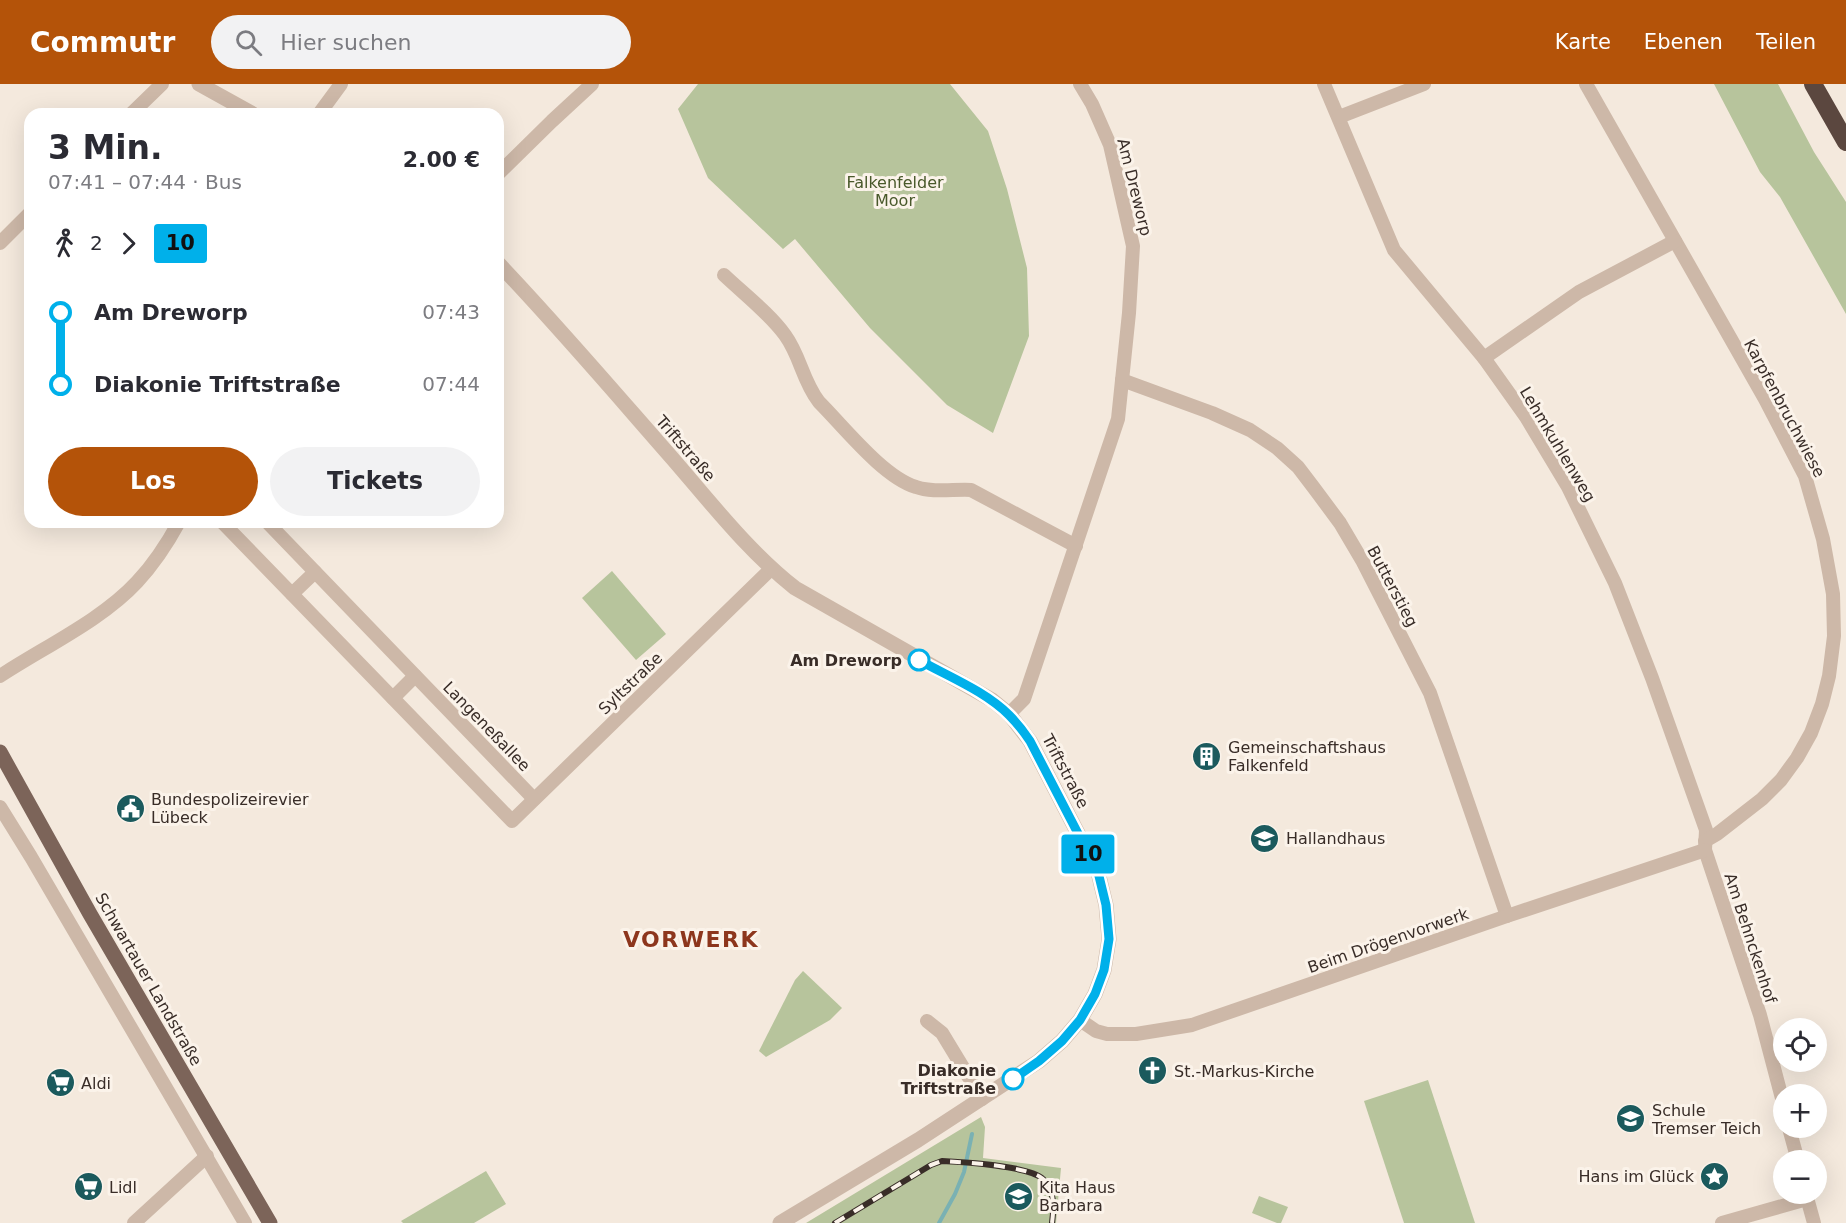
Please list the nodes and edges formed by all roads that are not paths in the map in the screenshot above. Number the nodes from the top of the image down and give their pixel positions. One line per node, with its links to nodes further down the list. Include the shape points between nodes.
1 (162, 84): 10 (street)
2 (199, 84): 11 (street)
3 (341, 84): 12 (street)
4 (592, 84): 15 (street)
5 (1080, 84): 22 (street, Am Dreworp, via 1110,145 1133,246)
6 (1324, 84): 13 (street, Lehmkuhlenweg)
7 (1424, 84): 13 (street)
8 (1586, 84): 17 (street, Karpfenbruchwiese)
9 (1813, 84): 14 (highway)
10 (137, 108)
11 (242, 108)
12 (323, 108)
13 (1339, 117): 21 (street, Lehmkuhlenweg, via 1394,250)
14 (1846, 142)
15 (504, 168)
16 (24, 219): 18 (street)
17 (1675, 241): 21 (street, via 1580,292); 37 (street, Karpfenbruchwiese, via 1805,476 1833,594 1834,636 1829,676 1811,733 1781,780)
18 (0, 243)
19 (504, 269): 27 (street, Triftstraße)
20 (724, 275): 26 (street, via 784,334 798,356 809,389 889,474 916,488 971,490)
21 (1484, 358): 37 (street, Lehmkuhlenweg, via 1526,417 1568,488 1615,583 1706,830)
22 (1122, 380): 26 (street, Am Dreworp, via 1118,419); 38 (street, Butterstieg, via 1250,430 1298,467 1340,523 1430,693)
23 (176, 528): 30 (street, via 157,560 136,584 88,621)
24 (228, 528): 29 (street)
25 (273, 528): 28 (street, Langeneßallee)
26 (1076, 546): 33 (street, Am Dreworp, via 1024,699)
27 (771, 569): 33 (street, Triftstraße, via 795,588 992,700); 35 (street, Syltstraße)
28 (315, 572): 29 (street); 31 (street, Langeneßallee)
29 (292, 594): 32 (street)
30 (0, 676)
31 (415, 676): 32 (street); 35 (street, Langeneßallee)
32 (393, 698): 35 (street, Syltstraße, via 512,821)
33 (1009, 714): 39 (street, Triftstraße, via 1030,741 1070,816 1098,872 1106,905 1109,939 1104,970)
34 (0, 752): 48 (main road, Schwartauer Landstraße)
35 (534, 799)
36 (0, 807): 43 (street)
37 (1705, 846): 38 (street, Beim Drögenvorwerk); 41 (street, Am Behnckenhof)
38 (1507, 916): 39 (street, Beim Drögenvorwerk, via 1192,1025 1136,1034 1107,1034)
39 (1080, 1020): 42 (street, Triftstraße, via 1039,1061)
40 (927, 1021): 42 (street, via 942,1033)
41 (1778, 1084)
42 (982, 1099): 49 (street, Triftstraße)
43 (207, 1156): 46 (street); 47 (street)
44 (1782, 1204): 50 (street)
45 (1809, 1204): 51 (street)
46 (134, 1223)
47 (245, 1223)
48 (270, 1223)
49 (780, 1223)
50 (1722, 1223)
51 (1815, 1223)

